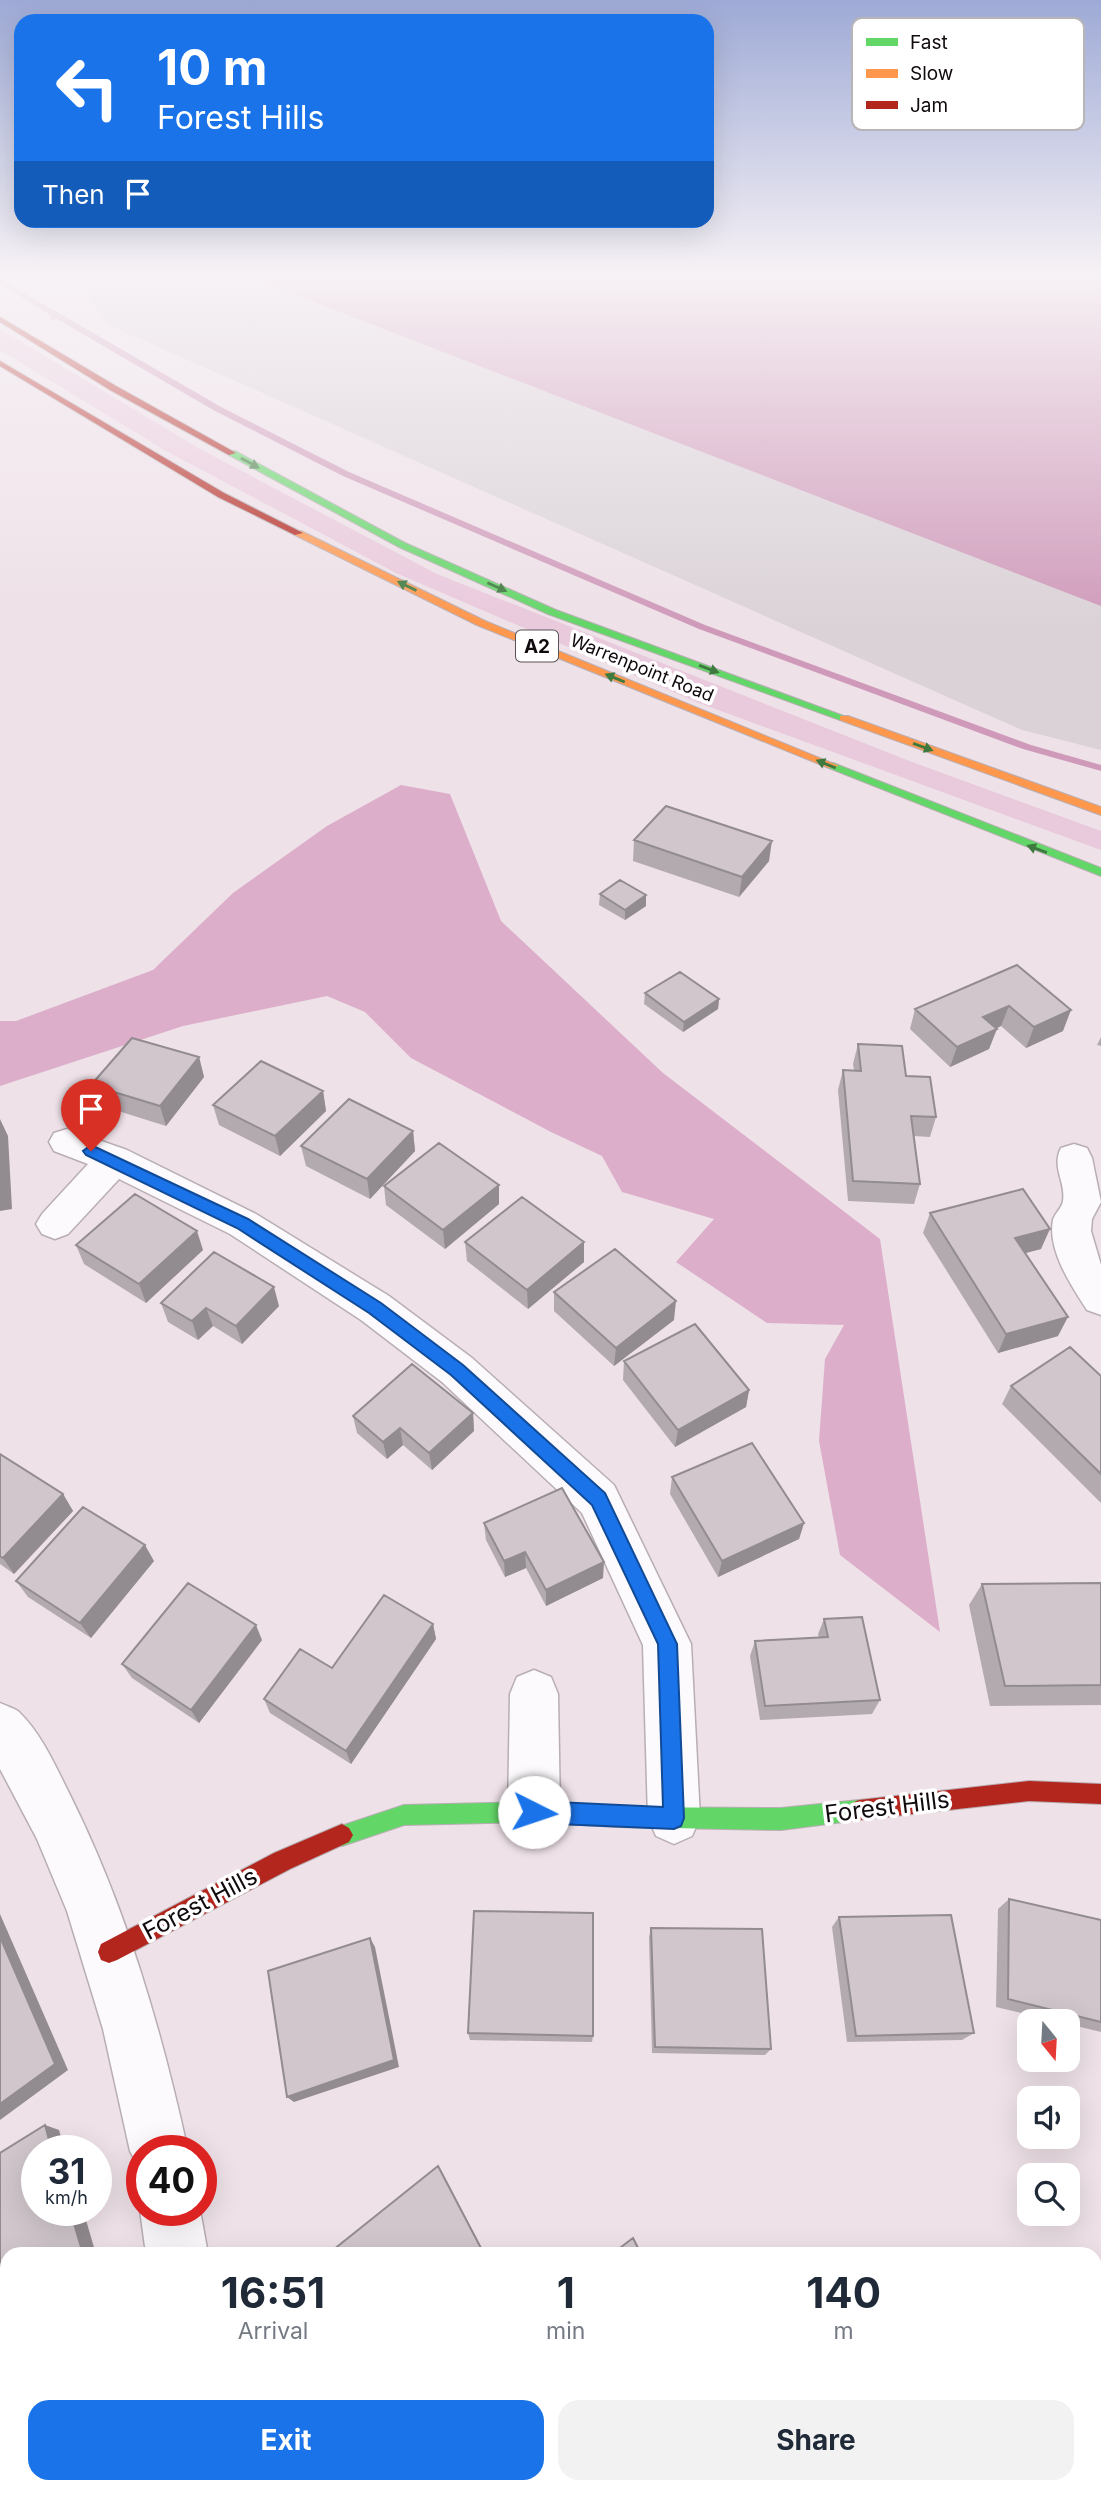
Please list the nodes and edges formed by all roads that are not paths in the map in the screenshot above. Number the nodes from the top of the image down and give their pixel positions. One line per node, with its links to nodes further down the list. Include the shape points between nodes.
1 (51, 393): 4 (main road, Warrenpoint Road / A2, one-way to 1, via 481,623 220,495)
2 (123, 393): 3 (main road, Warrenpoint Road / A2, one-way to 3, via 402,545 552,612)
3 (1101, 811)
4 (1101, 872)
5 (67, 1142): 7 (street)
6 (1074, 1158): 8 (street)
7 (114, 1160): 9 (street); 15 (street, via 243,1224 375,1308 457,1370 598,1499 667,1644)
8 (1092, 1203): 10 (street, via 1072,1219 1073,1241)
9 (55, 1224)
10 (1101, 1299)
11 (534, 1694): 14 (street)
12 (0, 1728): 16 (street, via 45,1797)
13 (1101, 1794): 15 (main road, Forest Hills, via 1029,1791 781,1819)
14 (534, 1812): 15 (main road, Forest Hills); 16 (main road, Forest Hills, via 404,1815 341,1835)
15 (674, 1818)
16 (109, 1952): 17 (street)
17 (155, 2135)
18 (173, 2226): 19 (street)
19 (176, 2247)

